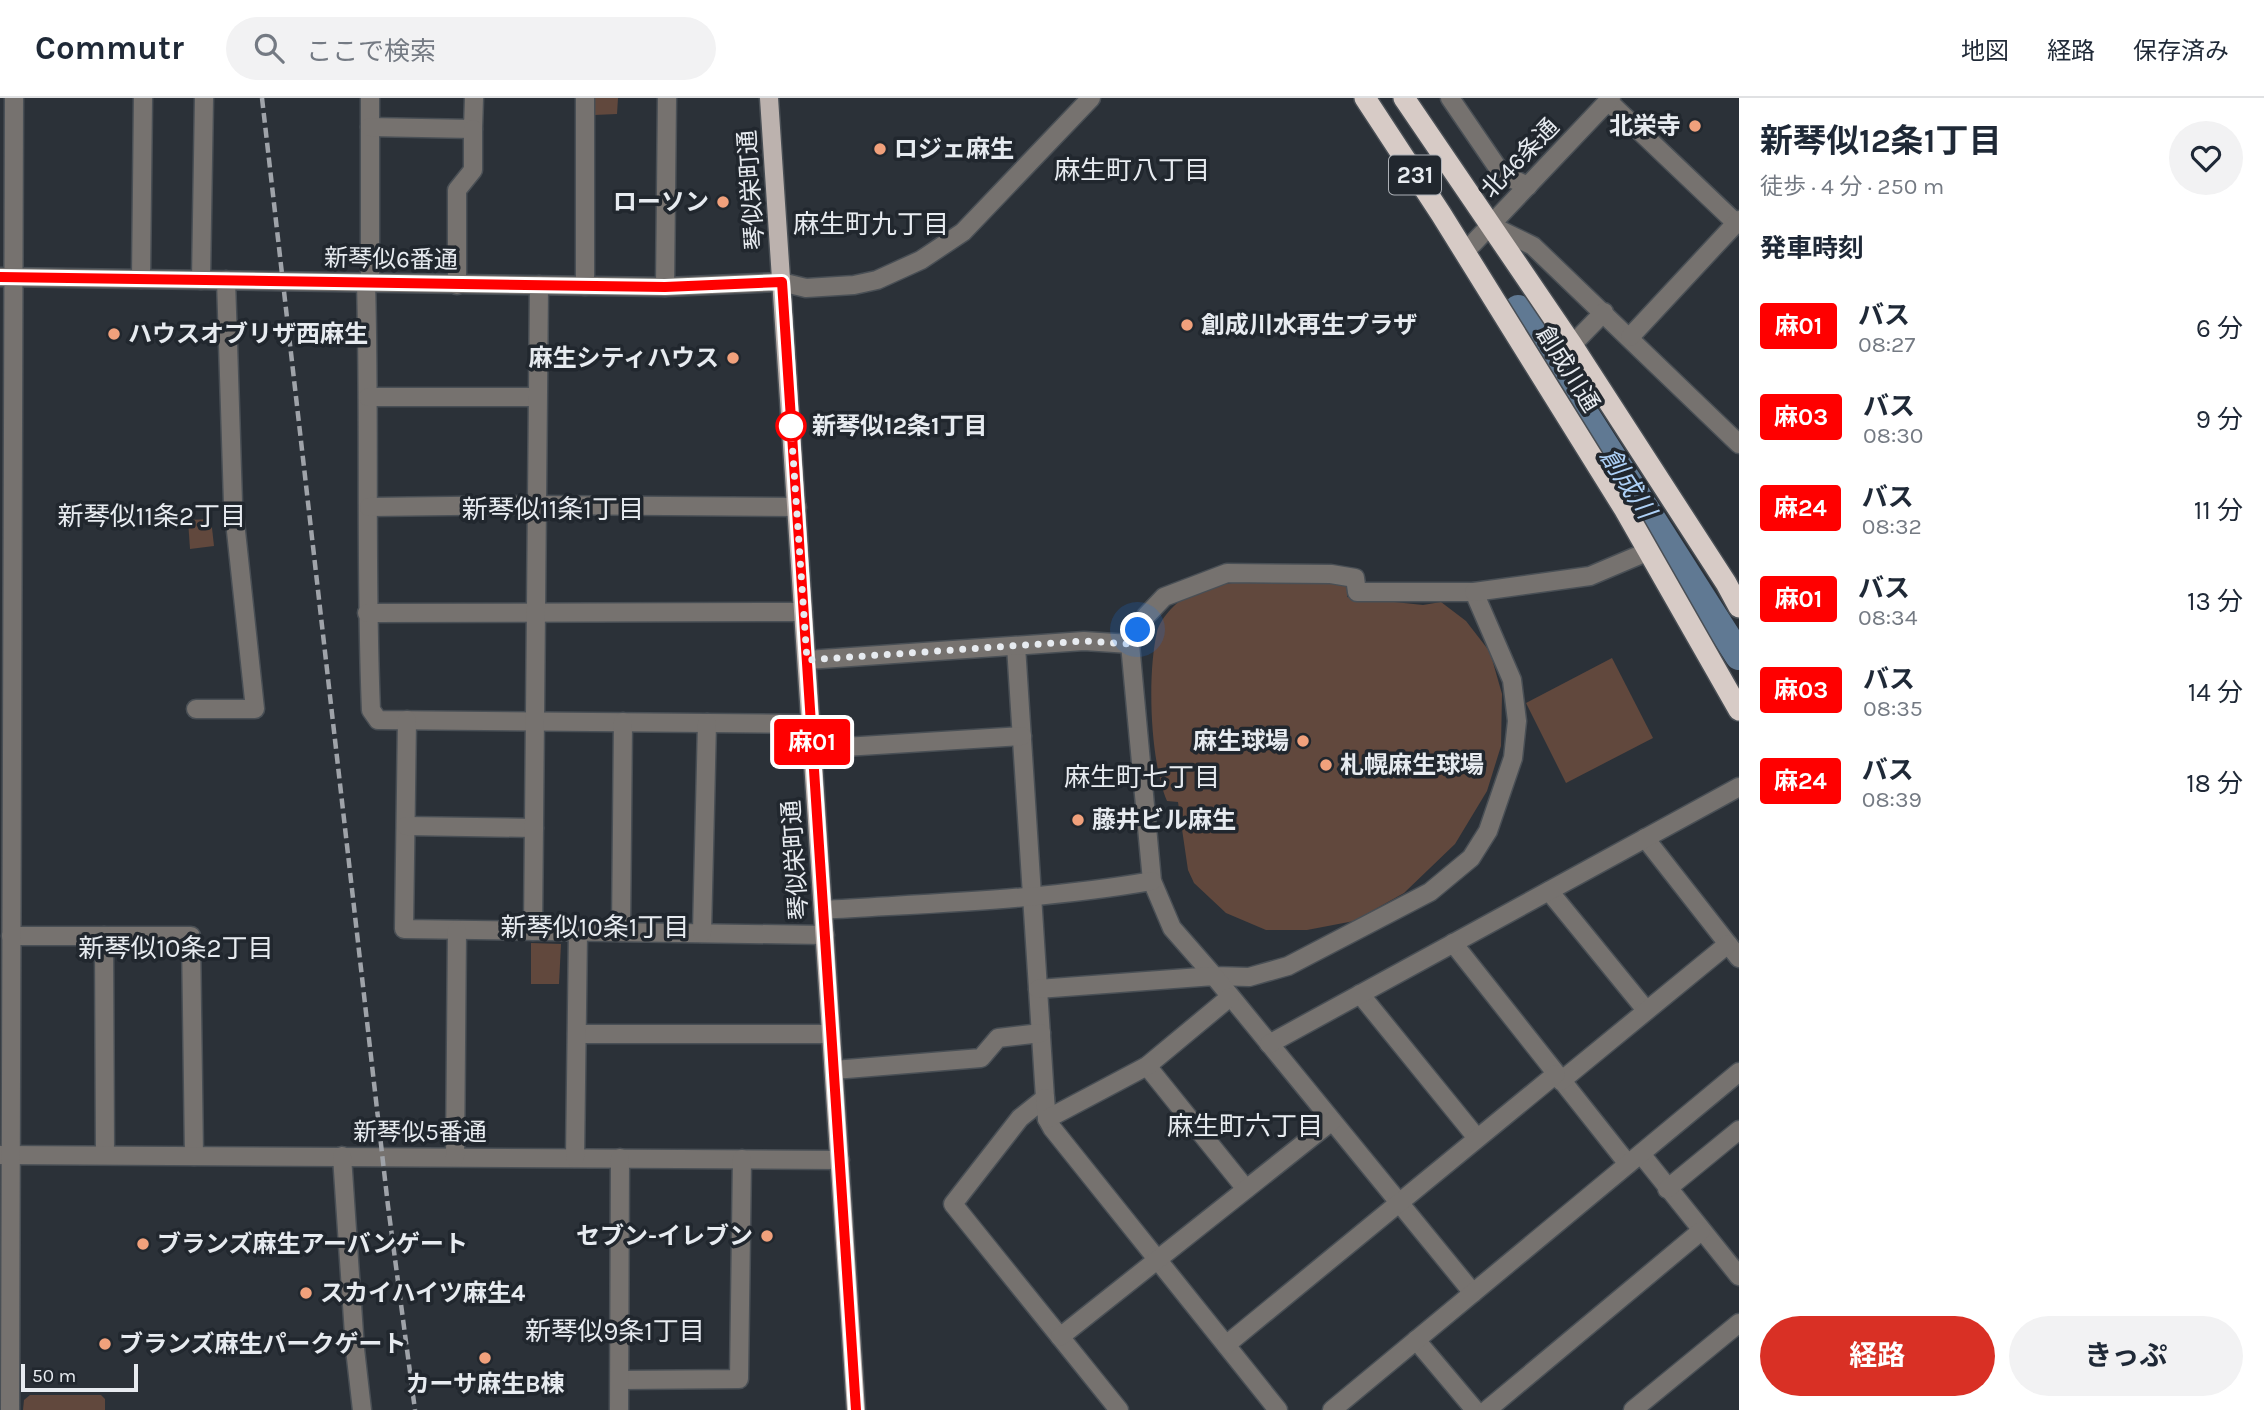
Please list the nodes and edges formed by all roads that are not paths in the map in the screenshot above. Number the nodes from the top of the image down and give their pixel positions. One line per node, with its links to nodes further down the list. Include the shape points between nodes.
1 (14, 98): 20 (street)
2 (143, 98): 21 (street)
3 (204, 98): 22 (street)
4 (370, 98): 14 (street)
5 (474, 98): 15 (street)
6 (585, 98): 28 (street)
7 (667, 98): 29 (street)
8 (769, 98): 24 (main road, 琴似栄町通)
9 (1091, 98): 24 (street, 新琴似6番通, via 963,232 922,260 854,285 806,288)
10 (1364, 98): 19 (highway, 創成川通 / 231)
11 (1404, 98): 18 (highway, 創成川通 / 231)
12 (1450, 98): 16 (street, via 1502,174)
13 (1609, 99): 16 (street, 北46条通); 17 (street)
14 (370, 127): 15 (street); 25 (street)
15 (473, 129): 26 (street, via 473,170 457,190)
16 (1528, 186): 18 (street, 北46条通)
17 (1737, 222): 31 (street)
18 (1490, 225): 19 (street, 北46条通); 30 (street, via 1533,246); 32 (highway, 創成川通 / 231)
19 (1465, 252): 40 (highway, 創成川通 / 231)
20 (6, 277): 21 (street, 新琴似6番通); 36 (street)
21 (141, 279): 22 (street, 新琴似6番通)
22 (201, 280): 23 (street, 新琴似6番通)
23 (226, 281): 25 (street, 新琴似6番通); 50 (street, via 233,503 255,709)
24 (782, 282): 29 (street, 新琴似6番通); 39 (main road, 琴似栄町通)
25 (368, 283): 26 (street, 新琴似6番通); 33 (street)
26 (457, 285): 27 (street, 新琴似6番通)
27 (539, 285): 28 (street, 新琴似6番通); 34 (street)
28 (584, 286): 29 (street, 新琴似6番通)
29 (665, 287)
30 (1604, 312): 31 (street); 32 (street)
31 (1630, 337): 35 (street)
32 (1572, 345): 43 (highway, 創成川通 / 231)
33 (368, 397): 34 (street); 38 (street)
34 (537, 397): 37 (street)
35 (1739, 444)
36 (6, 503): 42 (street)
37 (536, 505): 38 (street); 39 (street); 46 (street)
38 (369, 507): 45 (street)
39 (797, 508): 44 (main road, 琴似栄町通)
40 (1649, 551): 41 (street, via 1590,576); 51 (highway, 創成川通 / 231)
41 (1474, 592): 47 (street, via 1357,593 1355,578 1331,574 1227,573 1164,597 1146,615); 78 (street, via 1512,680 1517,720 1513,758 1497,807 1471,858 1430,892 1288,966 1249,977)
42 (6, 607): 52 (street)
43 (1739, 607)
44 (803, 612): 46 (street); 49 (main road, 琴似栄町通)
45 (367, 613): 46 (street); 53 (street, via 371,710 378,720)
46 (536, 614): 54 (street)
47 (1130, 644): 48 (street, via 1084,641); 64 (street)
48 (1016, 646): 49 (street); 58 (street)
49 (807, 660): 57 (main road, 琴似栄町通)
50 (196, 709)
51 (1739, 710)
52 (6, 717): 75 (street)
53 (407, 720): 54 (street); 61 (street)
54 (536, 721): 55 (street); 62 (street)
55 (623, 722): 56 (street); 71 (street)
56 (707, 723): 57 (street); 72 (street)
57 (811, 724): 59 (main road, 琴似栄町通)
58 (1022, 736): 59 (street); 66 (street)
59 (812, 749): 67 (main road, 琴似栄町通)
60 (1739, 787): 63 (street)
61 (406, 826): 62 (street); 68 (street, via 404,929)
62 (534, 828): 69 (street)
63 (1644, 838): 65 (street); 77 (street)
64 (1152, 881): 66 (street); 78 (street, via 1172,928)
65 (1549, 891): 76 (street); 82 (street)
66 (1034, 897): 67 (street); 79 (street)
67 (823, 910): 73 (main road, 琴似栄町通)
68 (457, 930): 69 (street); 100 (street)
69 (533, 931): 70 (street)
70 (578, 932): 71 (street); 84 (street)
71 (621, 932): 72 (street)
72 (702, 933): 73 (street)
73 (825, 935): 85 (main road, 琴似栄町通)
74 (104, 936): 75 (street); 97 (street); 98 (street, via 191,936)
75 (7, 938): 96 (street)
76 (1453, 943): 80 (street); 90 (street)
77 (1733, 951): 82 (street)
78 (1214, 976): 79 (street); 81 (street)
79 (1038, 989): 83 (street)
80 (1360, 994): 86 (street); 95 (street)
81 (1230, 997): 86 (street); 87 (street)
82 (1646, 1010): 90 (street)
83 (1041, 1033): 88 (street, via 998,1038 981,1058); 91 (street)
84 (576, 1034): 85 (street); 101 (street)
85 (831, 1034): 88 (main road, 琴似栄町通)
86 (1269, 1044): 93 (street)
87 (1147, 1066): 92 (street); 107 (street)
88 (834, 1070): 105 (main road, 琴似栄町通)
89 (1739, 1072): 104 (street)
90 (1558, 1078): 95 (street); 104 (street)
91 (1045, 1098): 92 (street); 115 (street, via 1020,1118 953,1204)
92 (1047, 1119): 110 (street)
93 (1332, 1121): 107 (street); 108 (street)
94 (1739, 1130): 106 (street)
95 (1477, 1138): 108 (street)
96 (6, 1155): 97 (street, 新琴似5番通); 111 (street)
97 (105, 1155): 98 (street, 新琴似5番通)
98 (194, 1156): 99 (street, 新琴似5番通)
99 (342, 1156): 100 (street, 新琴似5番通); 121 (street)
100 (455, 1157): 101 (street, 新琴似5番通)
101 (575, 1157): 102 (street, 新琴似5番通)
102 (620, 1158): 103 (street, 新琴似5番通); 119 (street)
103 (742, 1159): 105 (street, 新琴似5番通); 119 (street, via 739,1379)
104 (1634, 1159): 106 (street); 113 (street)
105 (840, 1160): 123 (main road, 琴似栄町通)
106 (1667, 1188): 109 (street)
107 (1246, 1189): 110 (street)
108 (1399, 1203): 113 (street); 117 (street)
109 (1701, 1231): 112 (street); 128 (street)
110 (1158, 1260): 115 (street); 117 (street)
111 (5, 1267): 118 (street)
112 (1739, 1276)
113 (1473, 1293): 116 (street)
114 (1739, 1323): 129 (street)
115 (1060, 1337): 124 (street)
116 (1416, 1340): 126 (street); 127 (street)
117 (1226, 1345): 125 (street)
118 (5, 1375): 120 (street)
119 (620, 1380): 122 (street)
120 (10, 1410)
121 (362, 1410)
122 (619, 1410)
123 (856, 1410)
124 (1119, 1410)
125 (1278, 1410)
126 (1332, 1410)
127 (1475, 1410)
128 (1487, 1410)
129 (1633, 1410)

